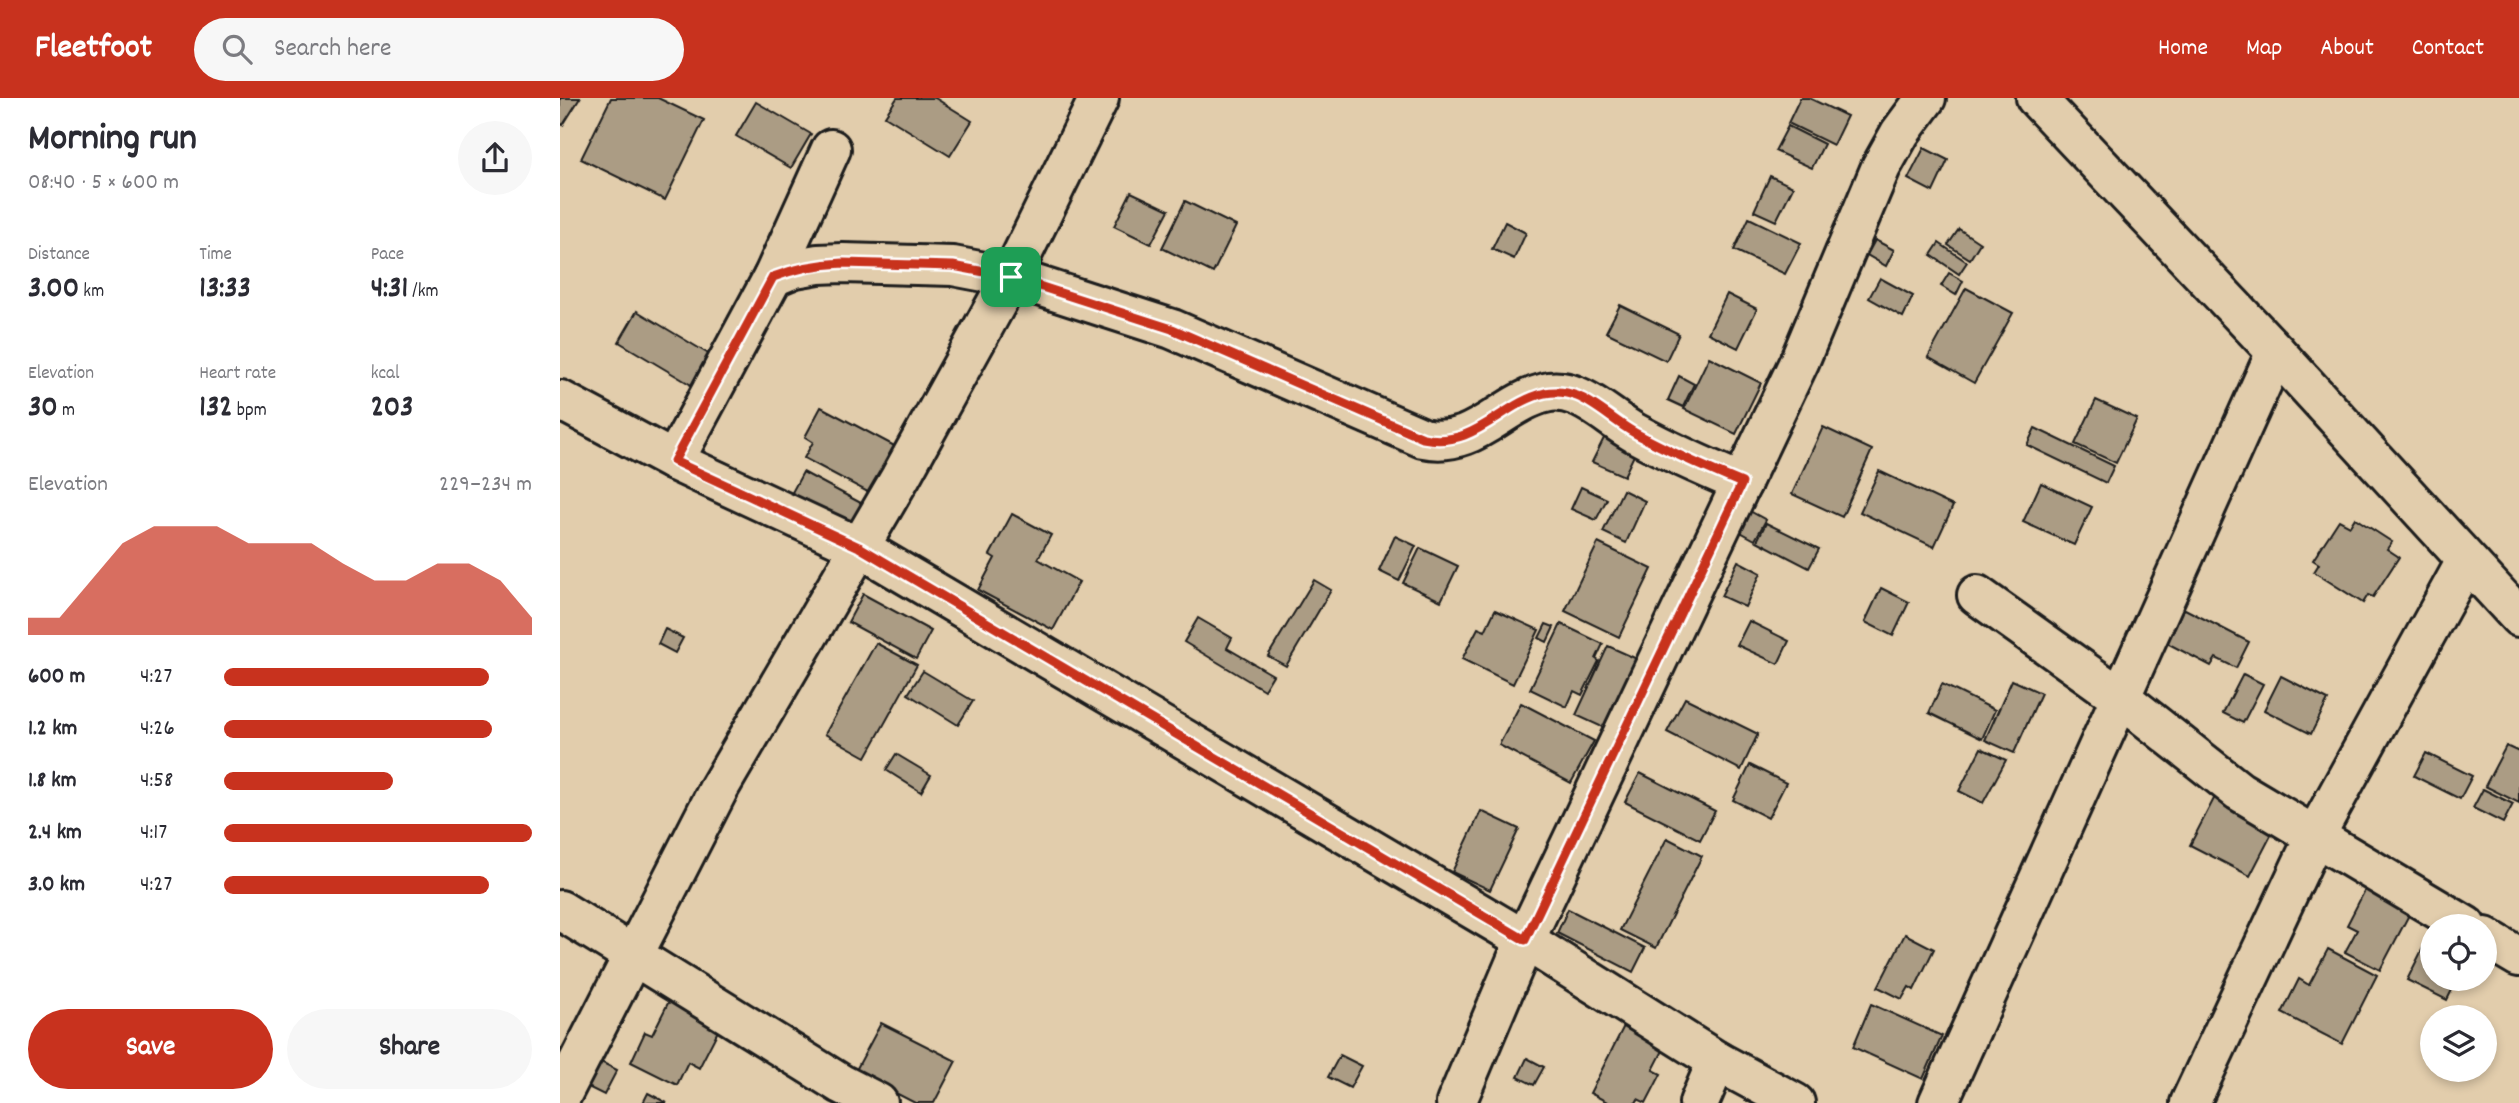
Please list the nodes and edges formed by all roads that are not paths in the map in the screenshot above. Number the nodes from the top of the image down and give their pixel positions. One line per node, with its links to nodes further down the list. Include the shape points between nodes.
1 (1099, 98): 6 (street)
2 (1926, 98): 10 (street, via 1881,167 1800,360)
3 (2036, 98): 7 (street)
4 (831, 149): 5 (street)
5 (773, 277): 6 (street, via 795,268 843,263 953,266); 9 (street)
6 (1011, 277): 10 (street, via 1172,329 1423,438 1454,439 1520,403 1560,392 1578,396 1633,432); 11 (street)
7 (2276, 352): 12 (street); 15 (street)
8 (560, 400): 9 (street)
9 (674, 461): 11 (street)
10 (1742, 483): 19 (street)
11 (859, 547): 19 (street); 21 (street, via 719,788)
12 (2466, 561): 14 (street); 16 (street)
13 (1977, 595): 15 (street)
14 (2519, 617)
15 (2120, 696): 16 (street, via 2239,791); 29 (street)
16 (2315, 836): 18 (street); 30 (street)
17 (560, 910): 21 (street)
18 (2446, 914)
19 (1525, 940): 23 (street); 26 (street)
20 (2497, 944): 22 (street)
21 (633, 956): 24 (street); 25 (street)
22 (2519, 957)
23 (1717, 1060): 27 (street); 28 (street)
24 (560, 1098)
25 (878, 1103)
26 (1456, 1103)
27 (1699, 1103)
28 (1795, 1103)
29 (1938, 1103)
30 (2190, 1103)

